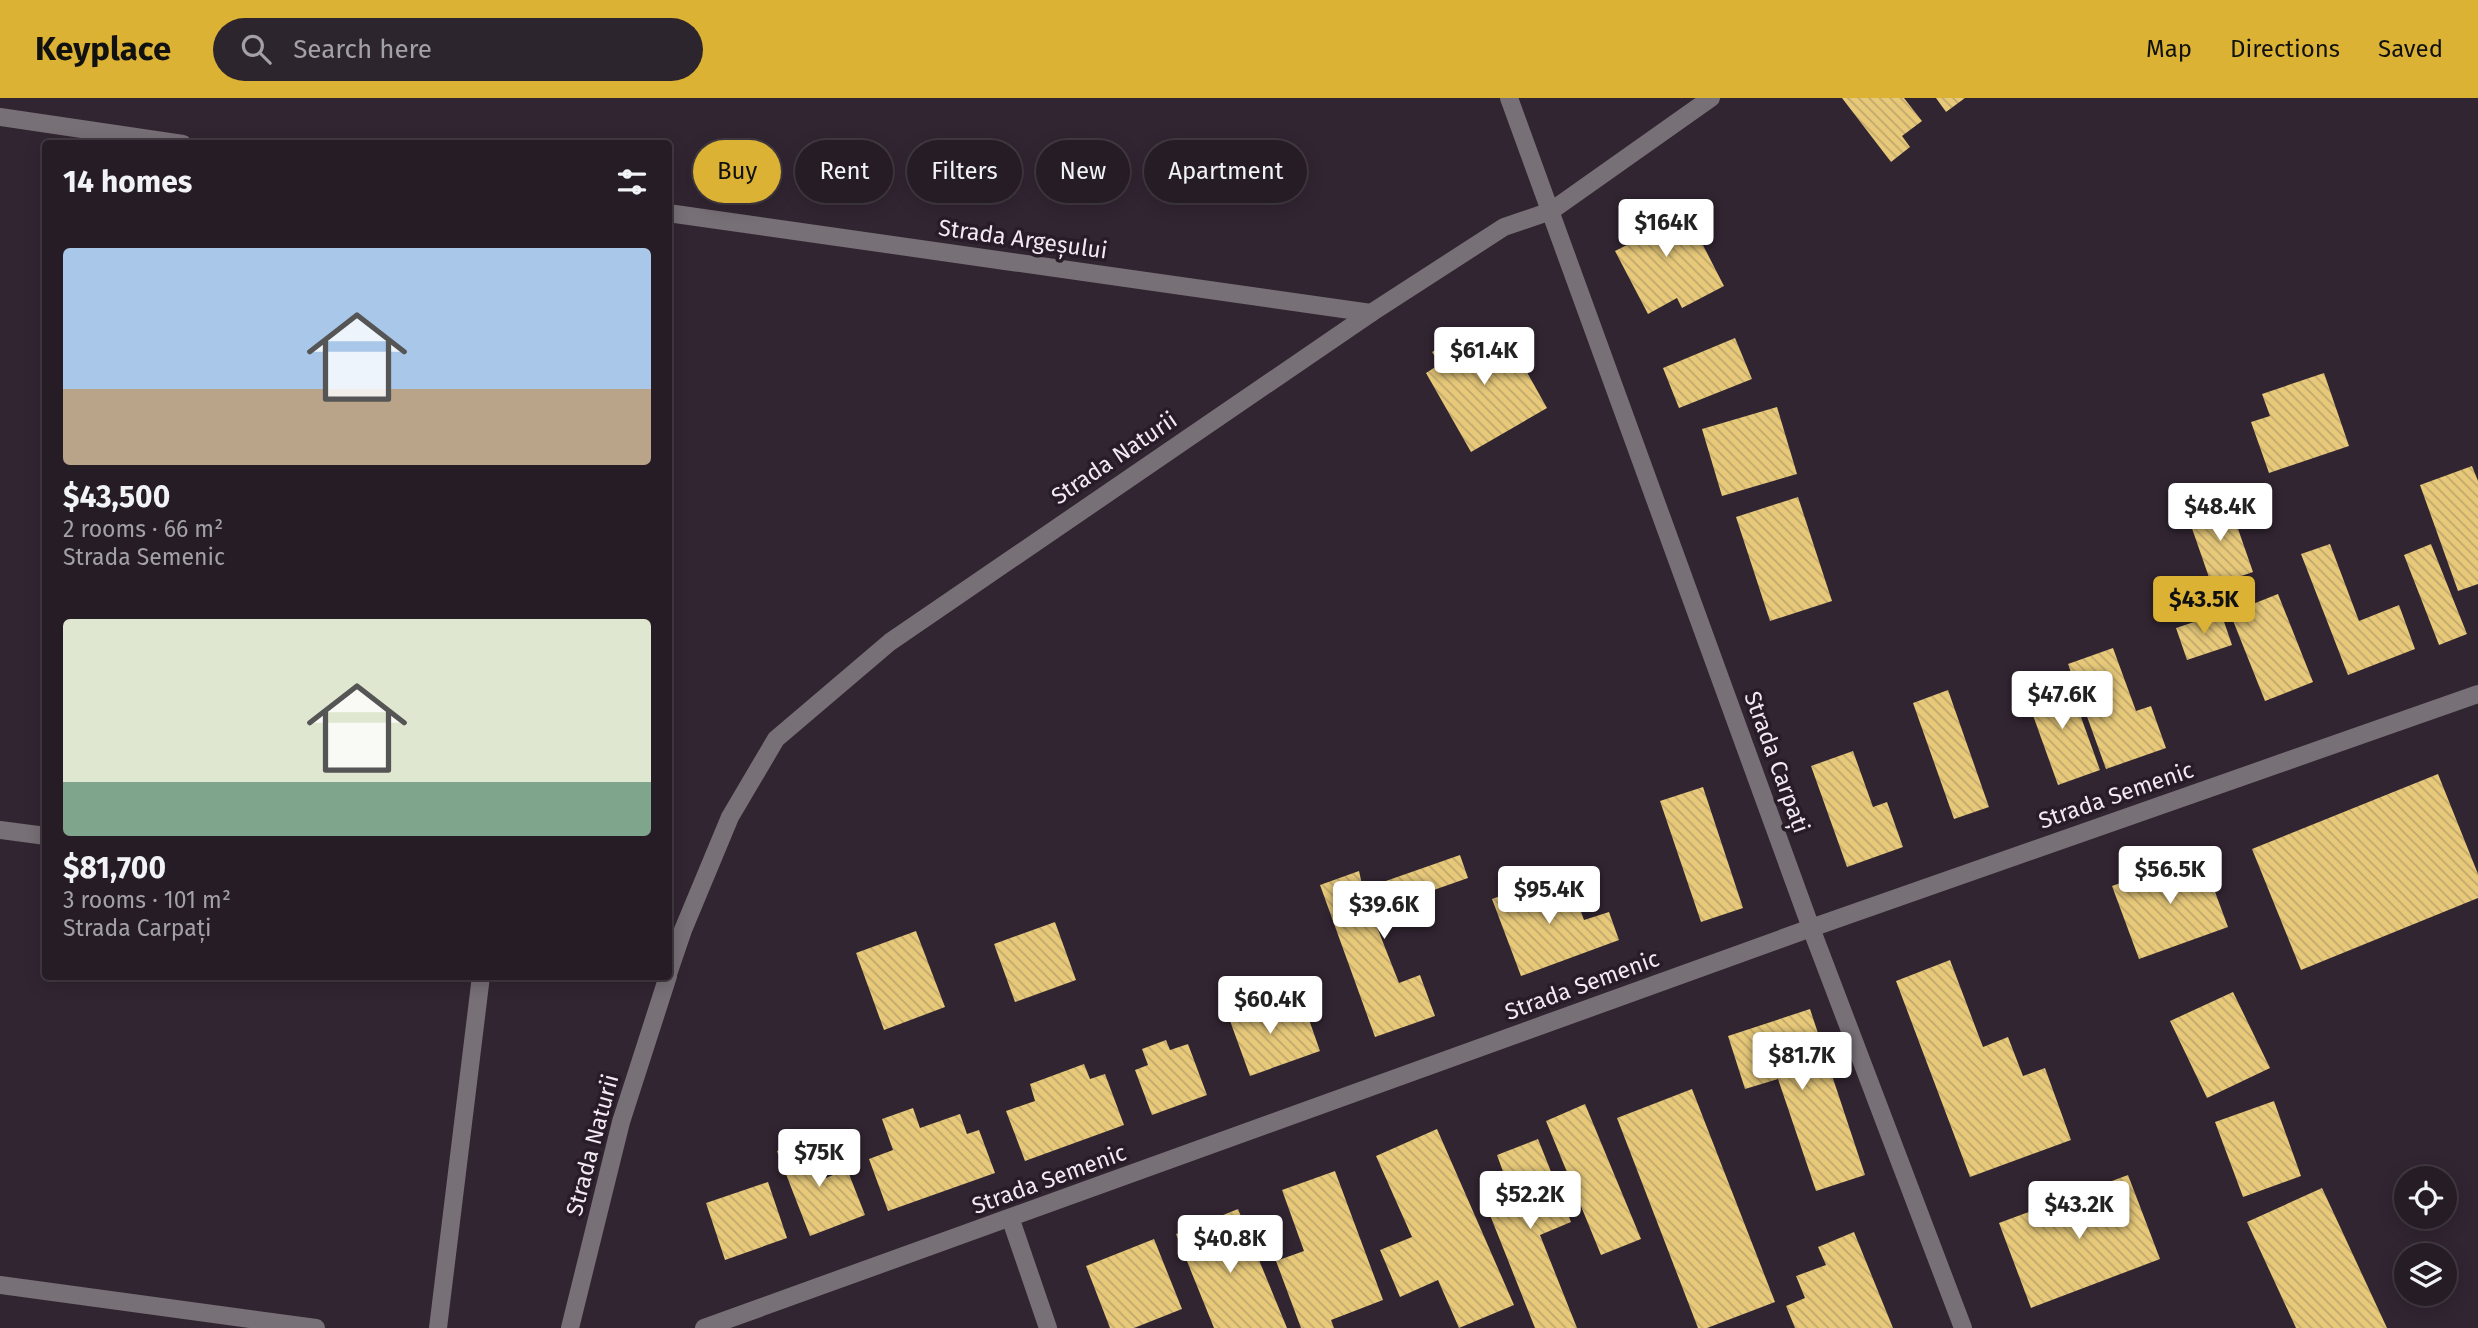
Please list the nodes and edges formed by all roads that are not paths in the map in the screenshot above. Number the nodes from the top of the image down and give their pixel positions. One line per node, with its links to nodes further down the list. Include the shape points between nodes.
1 (1509, 98): 5 (street, Strada Carpați)
2 (1711, 98): 5 (street, Strada Naturii)
3 (0, 117): 4 (street)
4 (156, 140)
5 (1551, 211): 7 (street, Strada Naturii, via 1504,227); 11 (street, Strada Carpați)
6 (672, 214): 7 (street, Strada Argeșului)
7 (1371, 313): 12 (street, Strada Naturii, via 890,642 776,739 730,817)
8 (2478, 694): 11 (street, Strada Semenic)
9 (0, 830): 10 (street)
10 (42, 835)
11 (1811, 928): 16 (street, Strada Semenic); 23 (street, Strada Carpați)
12 (676, 929): 13 (street, Strada Naturii)
13 (672, 952)
14 (481, 980): 19 (street)
15 (666, 980): 20 (street, Strada Naturii, via 621,1122)
16 (1011, 1220): 21 (street, Strada Semenic); 22 (street)
17 (0, 1285): 18 (street)
18 (316, 1328)
19 (438, 1328)
20 (570, 1328)
21 (704, 1328)
22 (1048, 1328)
23 (1962, 1328)

